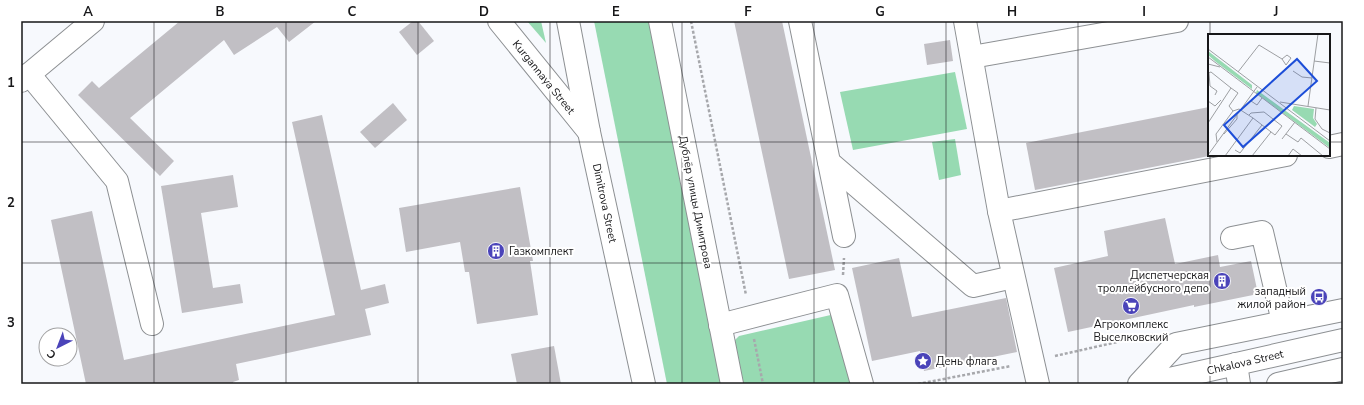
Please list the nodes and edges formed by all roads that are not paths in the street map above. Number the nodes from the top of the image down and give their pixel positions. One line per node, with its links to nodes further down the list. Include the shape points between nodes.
1 (93, 21): 9 (main road)
2 (499, 21): 10 (main road, Kurgannaya Street)
3 (568, 21): 10 (main road, Dimitrova Street)
4 (660, 21): 20 (main road, Дублёр улицы Димитрова)
5 (800, 21): 12 (main road)
6 (965, 21): 8 (main road)
7 (1177, 21): 8 (main road)
8 (972, 57): 13 (main road)
9 (25, 78): 19 (main road, via 117,182)
10 (589, 132): 24 (main road, Dimitrova Street)
11 (1281, 156): 13 (main road)
12 (829, 162): 14 (main road); 16 (main road, via 973,286)
13 (999, 211): 16 (main road)
14 (844, 236)
15 (1232, 238): 18 (main road, via 1262,232)
16 (1013, 277): 27 (main road)
17 (1343, 310): 18 (main road)
18 (1282, 322): 28 (main road, via 1176,344)
19 (152, 324)
20 (720, 325): 25 (main road, Дублёр улицы Димитрова); 26 (main road, via 837,295)
21 (1343, 340): 23 (main road, Chkalova Street)
22 (1343, 369): 30 (main road)
23 (1238, 374): 29 (main road, Chkalova Street)
24 (644, 384)
25 (732, 384)
26 (862, 384)
27 (1038, 384)
28 (1139, 384)
29 (1147, 384)
30 (1278, 384)

